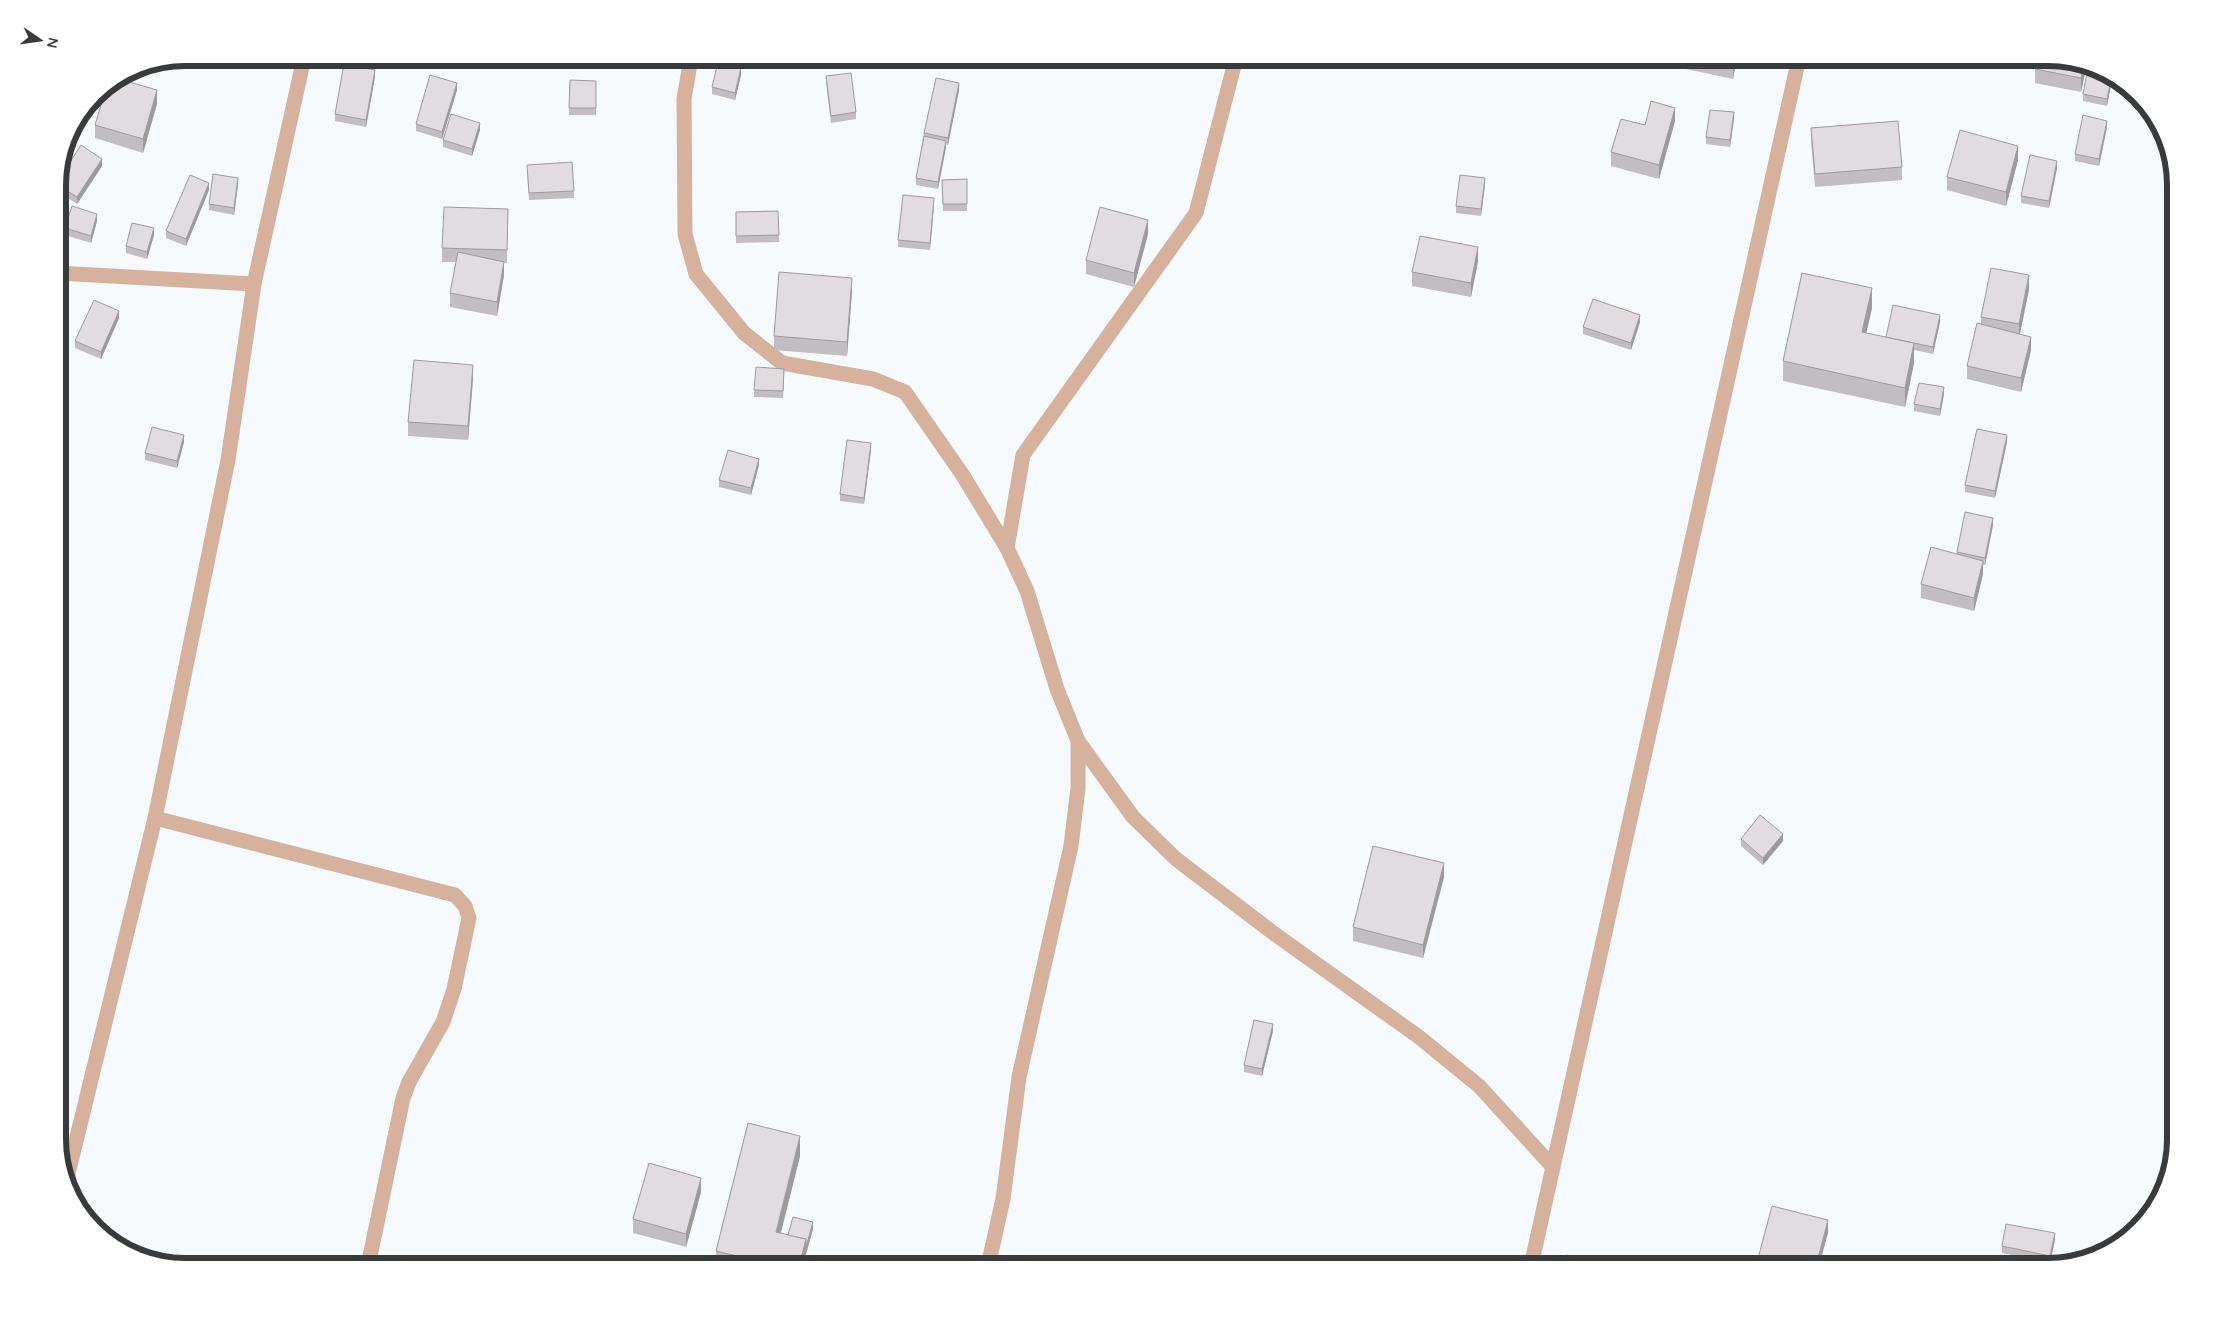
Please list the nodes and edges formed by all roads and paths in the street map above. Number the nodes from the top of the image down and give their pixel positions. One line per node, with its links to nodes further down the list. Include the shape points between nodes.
1 (302, 66): 6 (street)
2 (690, 66): 7 (street, via 684,99 686,234 696,274 744,333 782,363 873,379 905,392 962,474)
3 (1234, 66): 7 (street, via 1196,213 1023,455)
4 (1796, 66): 11 (street)
5 (67, 274): 6 (street)
6 (254, 284): 9 (street, via 228,460)
7 (1007, 548): 8 (street, via 1027,591 1057,689)
8 (1078, 741): 11 (street, via 1133,817 1176,860 1418,1037 1479,1086); 13 (street, via 1078,788 1071,846 1019,1077 1003,1199)
9 (155, 818): 10 (street); 12 (street, via 455,895 465,906 469,918 454,989 442,1022 403,1098)
10 (70, 1166)
11 (1553, 1167): 14 (street)
12 (370, 1258)
13 (990, 1258)
14 (1533, 1258)

